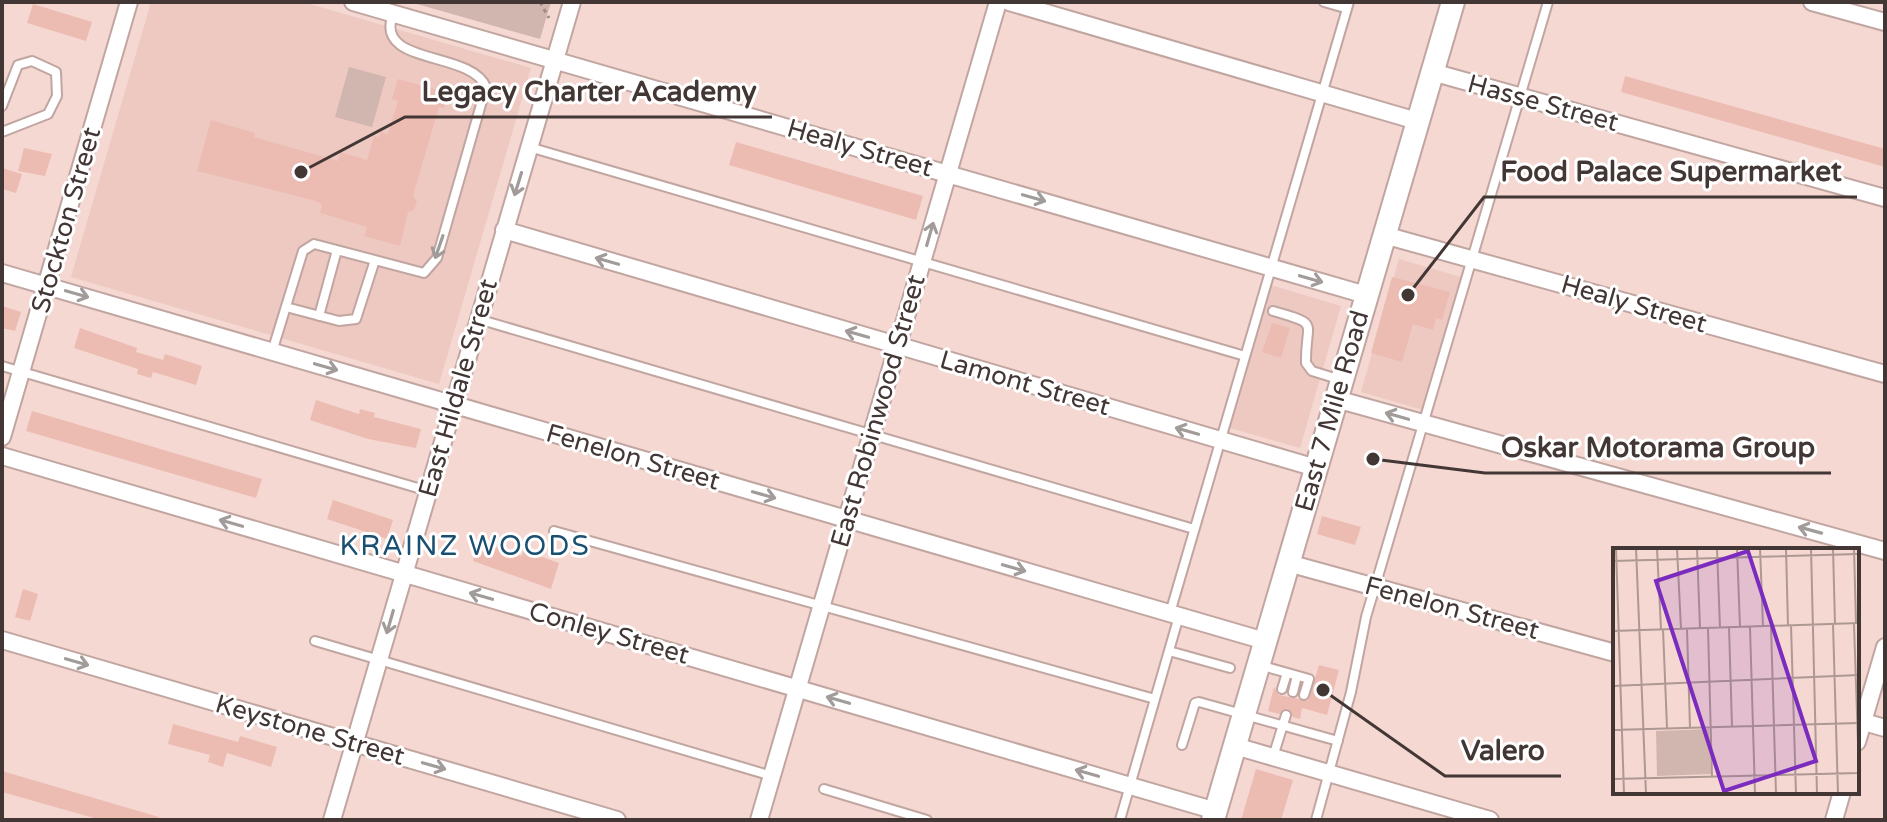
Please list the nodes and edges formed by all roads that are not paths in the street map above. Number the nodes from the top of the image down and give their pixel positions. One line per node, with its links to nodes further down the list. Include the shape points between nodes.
1 (129, 2): 31 (street, Stockton Street)
2 (353, 2): 11 (street, Healy Street)
3 (572, 2): 13 (street, East Hildale Street)
4 (998, 2): 21 (street, East Robinwood Street)
5 (1009, 2): 15 (street)
6 (1324, 2): 10 (lane)
7 (1453, 2): 14 (street, East 7 Mile Road)
8 (1548, 2): 16 (lane)
9 (1812, 2): 12 (street)
10 (1347, 5): 15 (lane)
11 (393, 14): 13 (street, Healy Street); 27 (lane, one-way to 27, via 393,39 402,48 470,69 486,87 437,258 424,273)
12 (1885, 22)
13 (555, 61): 20 (street, East Hildale Street); 21 (street, Healy Street)
14 (1432, 72): 16 (street, Hasse Street); 18 (street, East 7 Mile Road)
15 (1322, 93): 18 (street); 29 (lane)
16 (1521, 97): 22 (street, Hasse Street); 26 (lane)
17 (2, 106): 19 (lane, via 18,65 32,61 56,72 57,96 48,114)
18 (1417, 121): 24 (street, East 7 Mile Road)
19 (2, 132)
20 (529, 147): 23 (street, East Hildale Street, one-way to 23); 28 (lane)
21 (948, 172): 28 (street, East Robinwood Street, one-way to 21); 29 (street, Healy Street, one-way to 29)
22 (1885, 198)
23 (504, 230): 36 (street, East Hildale Street); 37 (street, Lamont Street, one-way to 23)
24 (1384, 235): 26 (street, Healy Street); 32 (street, East 7 Mile Road)
25 (337, 250): 27 (lane); 33 (lane, via 314,244 303,251); 35 (lane)
26 (1472, 259): 42 (street, Healy Street); 45 (lane)
27 (375, 260): 35 (lane, via 356,319)
28 (922, 261): 37 (street, East Robinwood Street); 39 (lane)
29 (1271, 267): 32 (street, Healy Street, one-way to 32); 39 (lane)
30 (2, 273): 31 (street, Fenelon Street)
31 (47, 286): 38 (street, Fenelon Street, one-way to 38); 41 (street, Stockton Street)
32 (1366, 295): 43 (street, East 7 Mile Road)
33 (286, 307): 35 (lane); 38 (lane)
34 (1273, 311): 43 (lane, via 1306,322 1306,363)
35 (319, 316)
36 (478, 319): 44 (street, East Hildale Street); 46 (lane)
37 (897, 346): 46 (street, East Robinwood Street); 48 (street, Lamont Street, one-way to 37)
38 (272, 352): 44 (street, Fenelon Street, one-way to 44)
39 (1245, 356): 48 (lane)
40 (2, 366): 41 (lane)
41 (21, 372): 47 (street, Stockton Street); 51 (lane)
42 (1885, 374)
43 (1339, 390): 45 (street, one-way to 43); 50 (street, East 7 Mile Road)
44 (453, 405): 51 (street, East Hildale Street); 52 (street, Fenelon Street, one-way to 52)
45 (1425, 423): 55 (street, one-way to 45); 58 (lane)
46 (871, 434): 52 (street, East Robinwood Street); 53 (lane)
47 (2, 437)
48 (1220, 440): 50 (street, Lamont Street); 53 (lane)
49 (2, 456): 57 (street, Conley Street, one-way to 49)
50 (1316, 468): 56 (street, East 7 Mile Road)
51 (428, 491): 57 (street, East Hildale Street)
52 (846, 519): 59 (street, East Robinwood Street); 60 (street, Fenelon Street, one-way to 60)
53 (1194, 529): 60 (lane)
54 (554, 531): 59 (lane)
55 (1885, 551)
56 (1288, 563): 58 (street, Fenelon Street); 63 (street, East 7 Mile Road)
57 (404, 573): 67 (street, East Hildale Street, one-way to 67); 72 (street, Conley Street, one-way to 57)
58 (1377, 587): 66 (street, Fenelon Street); 85 (lane)
59 (821, 607): 72 (street, East Robinwood Street); 76 (lane)
60 (1174, 615): 63 (street, Fenelon Street); 65 (lane)
61 (2, 640): 86 (street, Keystone Street, one-way to 86)
62 (315, 641): 67 (lane)
63 (1265, 641): 68 (street, East 7 Mile Road)
64 (1885, 647): 81 (street)
65 (1169, 651): 69 (lane); 76 (lane)
66 (1613, 652)
67 (379, 660): 86 (street, East Hildale Street); 91 (lane)
68 (1258, 665): 70 (lane); 78 (street, East 7 Mile Road)
69 (1230, 668)
70 (1287, 673): 71 (lane); 73 (lane)
71 (1297, 676): 74 (lane); 75 (lane, via 1309,679)
72 (797, 688): 91 (street, East Robinwood Street); 92 (street, Conley Street, one-way to 72)
73 (1282, 689)
74 (1293, 692)
75 (1304, 695)
76 (1155, 699): 92 (lane)
77 (1275, 713): 82 (lane)
78 (1244, 714): 82 (lane); 87 (lane, via 1196,702); 88 (street, East 7 Mile Road)
79 (1286, 715): 82 (lane)
80 (1297, 718): 84 (lane)
81 (1860, 721): 83 (street)
82 (1278, 724): 84 (lane); 89 (lane)
83 (1885, 728)
84 (1294, 729): 85 (lane)
85 (1338, 741): 90 (lane)
86 (354, 743): 96 (street, East Hildale Street); 97 (street, Keystone Street, one-way to 97)
87 (1182, 745)
88 (1235, 746): 89 (street); 95 (street, East 7 Mile Road)
89 (1273, 757): 90 (street)
90 (1330, 773): 101 (lane); 102 (street)
91 (772, 776): 98 (street, East Robinwood Street)
92 (1129, 786): 95 (street, Conley Street); 100 (lane)
93 (824, 789): 99 (lane)
94 (1841, 794): 103 (street)
95 (1214, 816)
96 (332, 820)
97 (617, 820)
98 (759, 820)
99 (927, 820)
100 (1120, 820)
101 (1316, 820)
102 (1490, 820)
103 (1834, 820)

